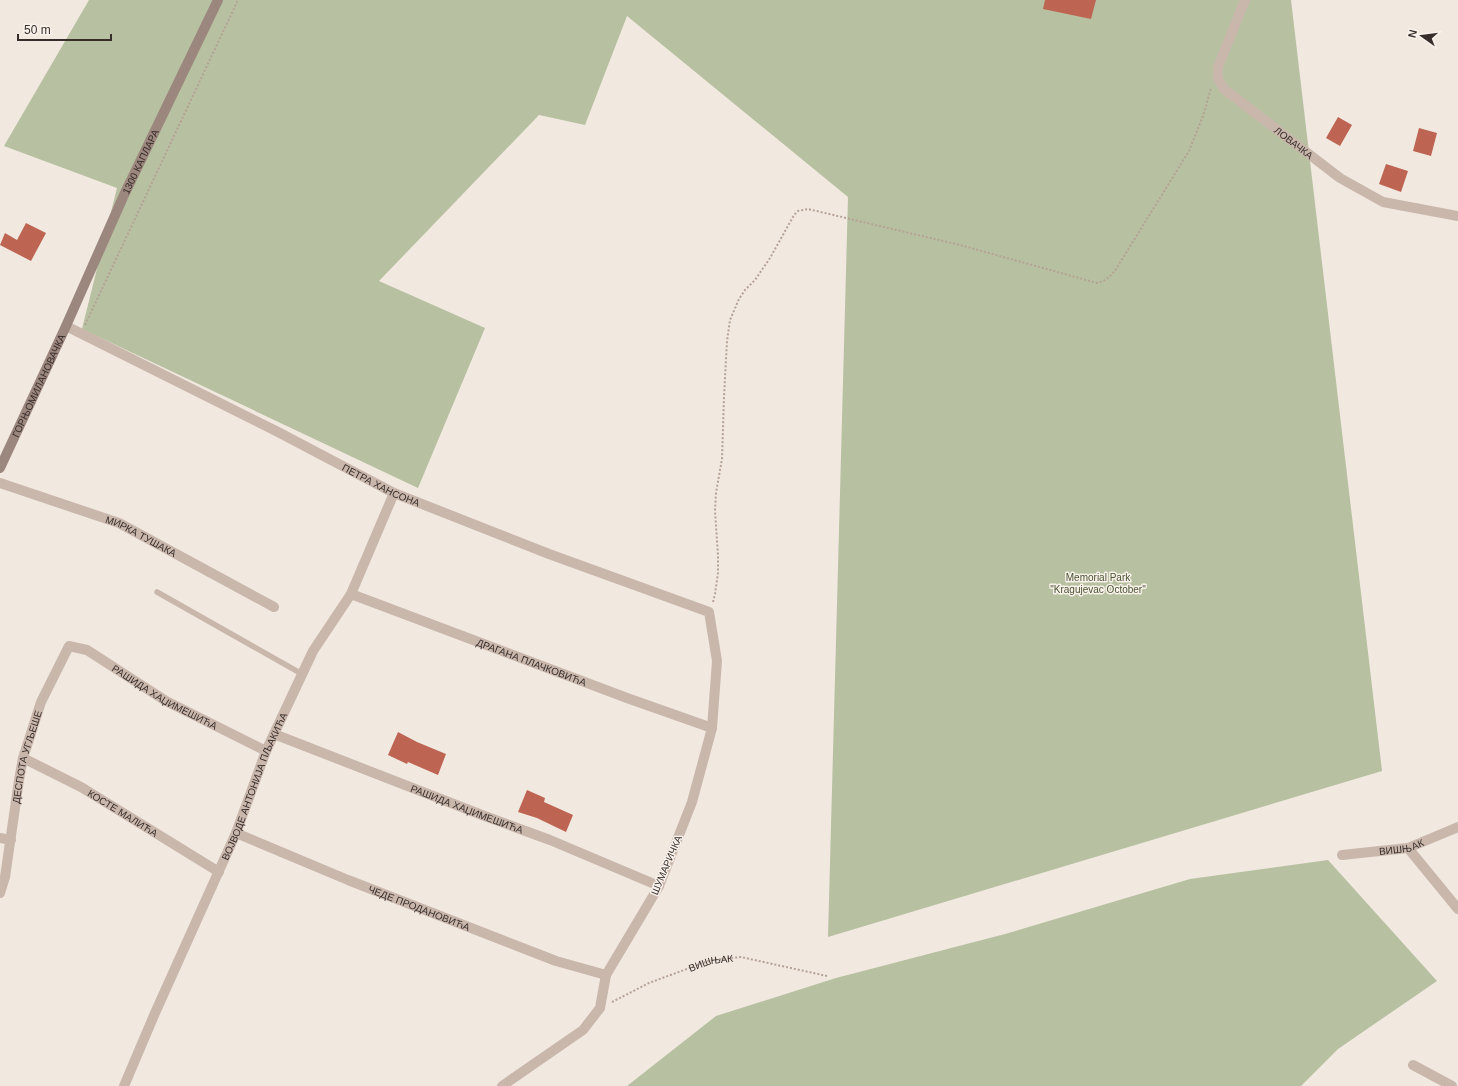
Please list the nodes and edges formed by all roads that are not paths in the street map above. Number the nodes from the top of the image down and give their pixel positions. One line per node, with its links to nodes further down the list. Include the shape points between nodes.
1 (218, 0): 4 (main road, 1300 КАПЛАРА, via 124,195)
2 (1245, 0): 3 (street, ЛОВАЧКА, via 1218,67 1218,79 1224,89 1340,178 1383,202)
3 (1458, 216)
4 (66, 326): 5 (main road, ГОРЊОМИЛАНОВАЧКА); 7 (street, ПЕТРА ХАНСОНА)
5 (0, 468)
6 (0, 483): 10 (street, МИРКА ТУШАКА, via 119,523)
7 (394, 493): 9 (street, ВОЈВОДЕ АНТОНИЈА ПЉАКИЋА); 11 (street, ПЕТРА ХАНСОНА, via 549,554)
8 (157, 592): 13 (lane)
9 (351, 594): 13 (street, ВОЈВОДЕ АНТОНИЈА ПЉАКИЋА, via 314,650); 14 (street, ДРАГАНА ПЛАЧКОВИЋА)
10 (274, 607)
11 (709, 612): 14 (street, ШУМАРИЧКА, via 717,662)
12 (87, 650): 16 (street, РАШИДА ХАЏИМЕШИЋА, via 166,701); 17 (street, ДЕСПОТА УГЉЕШЕ, via 69,646 41,702)
13 (302, 674): 15 (street, ВОЈВОДЕ АНТОНИЈА ПЉАКИЋА)
14 (712, 728): 25 (street, ШУМАРИЧКА, via 692,802)
15 (274, 734): 16 (street, ВОЈВОДЕ АНТОНИЈА ПЉАКИЋА); 25 (street, РАШИДА ХАЏИМЕШИЋА, via 550,840)
16 (266, 751): 19 (street, ВОЈВОДЕ АНТОНИЈА ПЉАКИЋА)
17 (23, 758): 21 (street, ДЕСПОТА УГЉЕШЕ); 24 (street, КОСТЕ МАЛИЋА, via 81,787)
18 (1458, 827): 22 (street, ВИШЊАК)
19 (236, 833): 24 (street, ВОЈВОДЕ АНТОНИЈА ПЉАКИЋА); 28 (street, ЧЕДЕ ПРОДАНОВИЋА, via 348,880 556,960)
20 (0, 838): 21 (street)
21 (11, 840): 26 (street, ДЕСПОТА УГЉЕШЕ)
22 (1408, 848): 23 (street, ВИШЊАК); 27 (street)
23 (1342, 855)
24 (219, 872): 30 (street, ВОЈВОДЕ АНТОНИЈА ПЉАКИЋА)
25 (659, 886): 28 (street, ШУМАРИЧКА)
26 (0, 893)
27 (1458, 909)
28 (606, 976): 31 (street, ШУМАРИЧКА, via 600,1008 583,1030)
29 (1413, 1065): 32 (street)
30 (124, 1086)
31 (502, 1086)
32 (1452, 1086)

